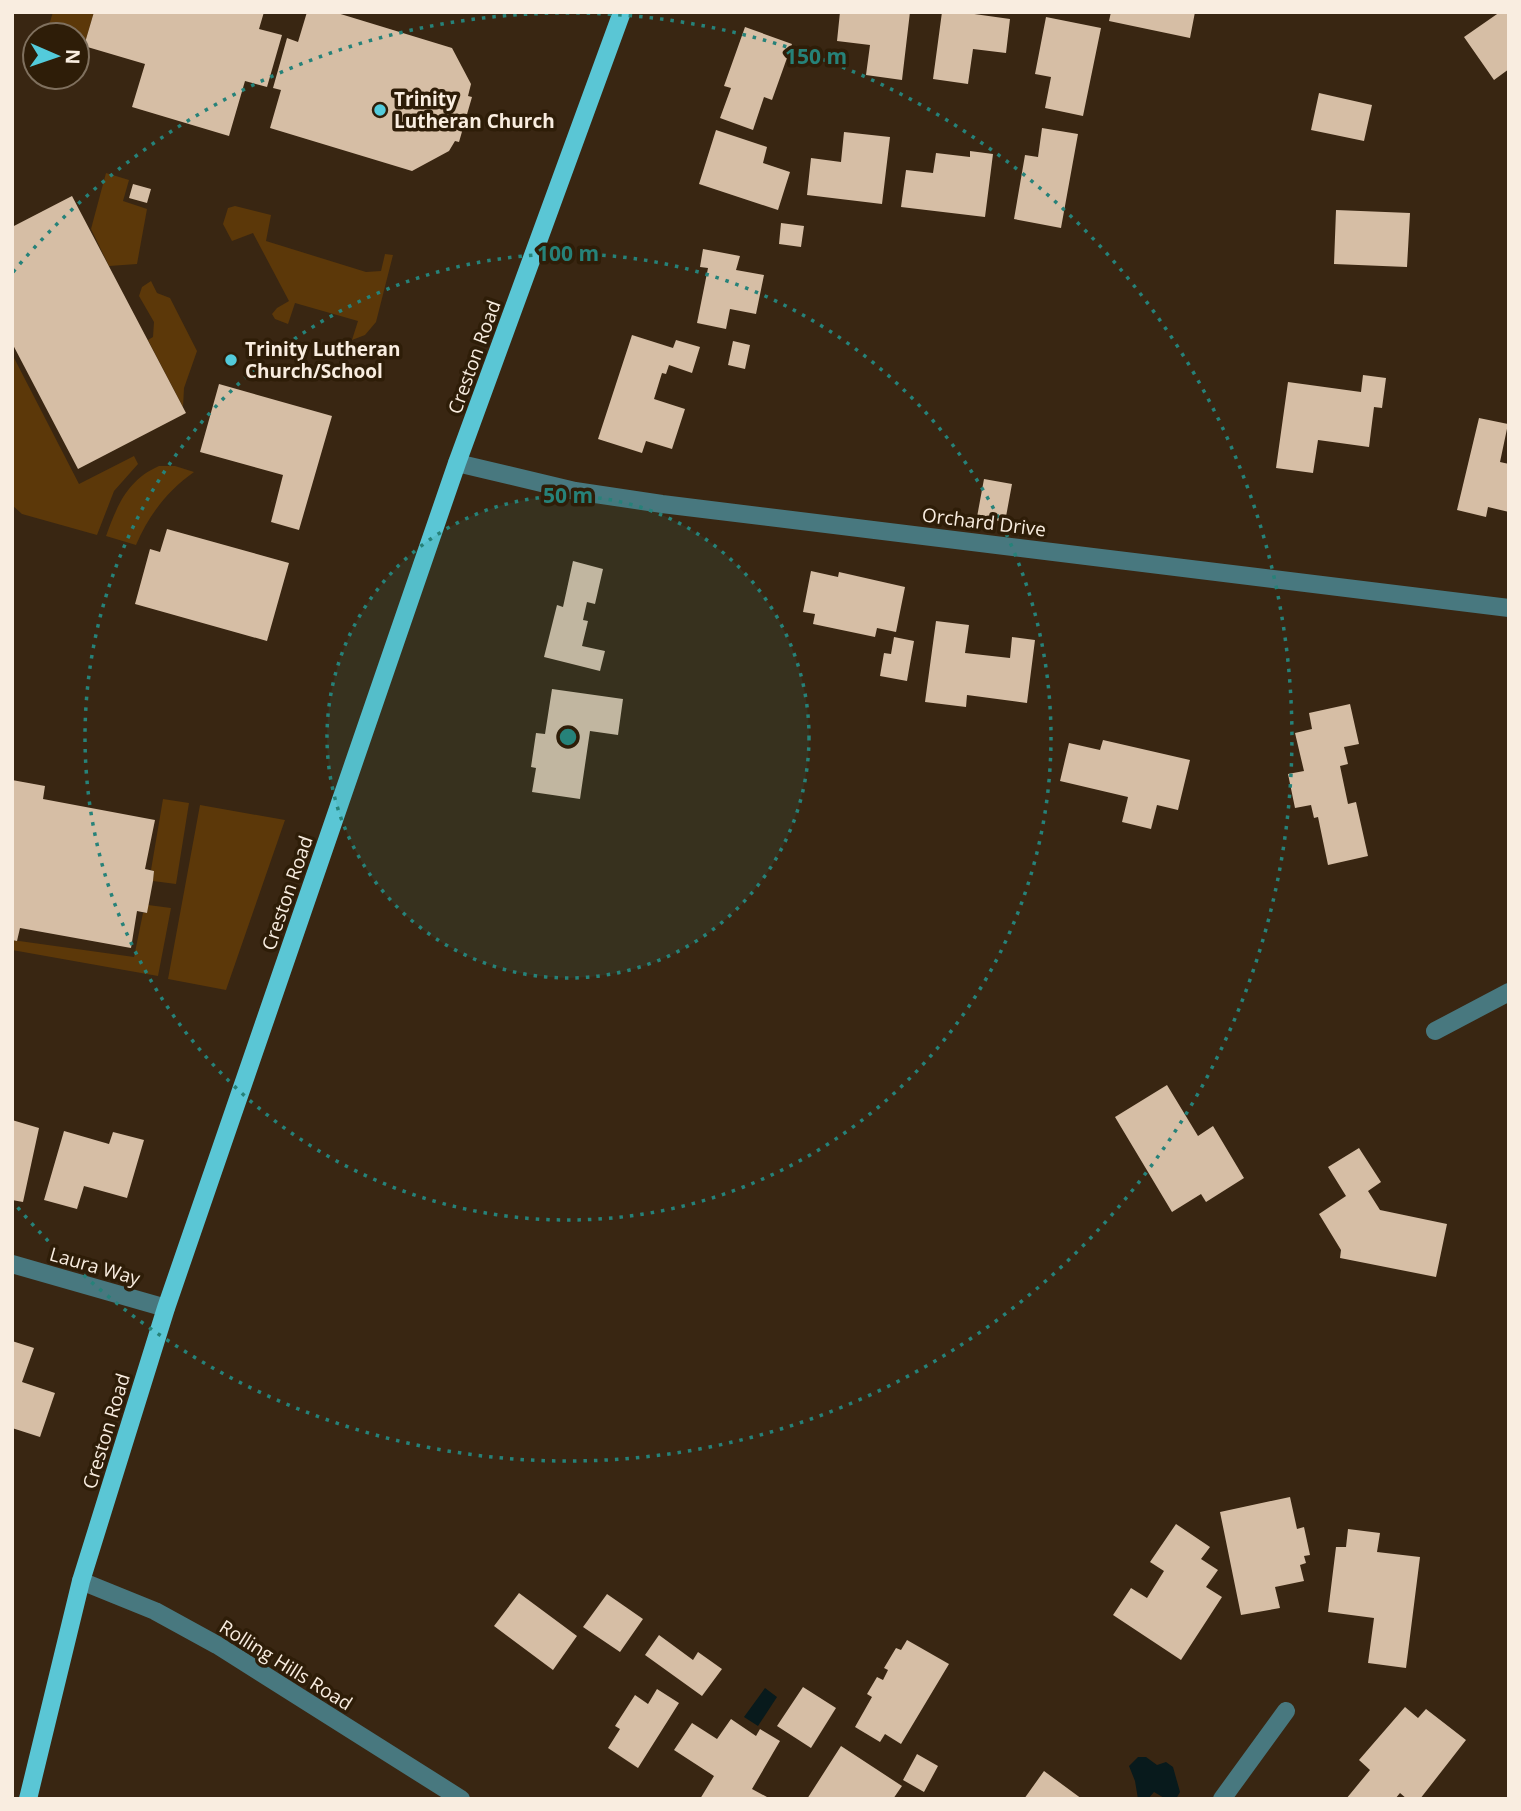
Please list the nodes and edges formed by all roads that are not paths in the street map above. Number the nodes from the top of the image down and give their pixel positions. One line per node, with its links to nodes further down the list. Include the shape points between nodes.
1 (622, 12): 2 (main road, Creston Road)
2 (457, 463): 3 (street, Orchard Drive, via 575,491 662,504); 7 (main road, Creston Road)
3 (1509, 608)
4 (1509, 992): 5 (street)
5 (1435, 1031)
6 (12, 1264): 7 (street, Laura Way)
7 (166, 1308): 8 (main road, Creston Road)
8 (81, 1581): 10 (main road, Creston Road); 11 (street, Rolling Hills Road, via 155,1611 217,1645)
9 (1286, 1712): 12 (street)
10 (28, 1799)
11 (461, 1799)
12 (1222, 1799)

